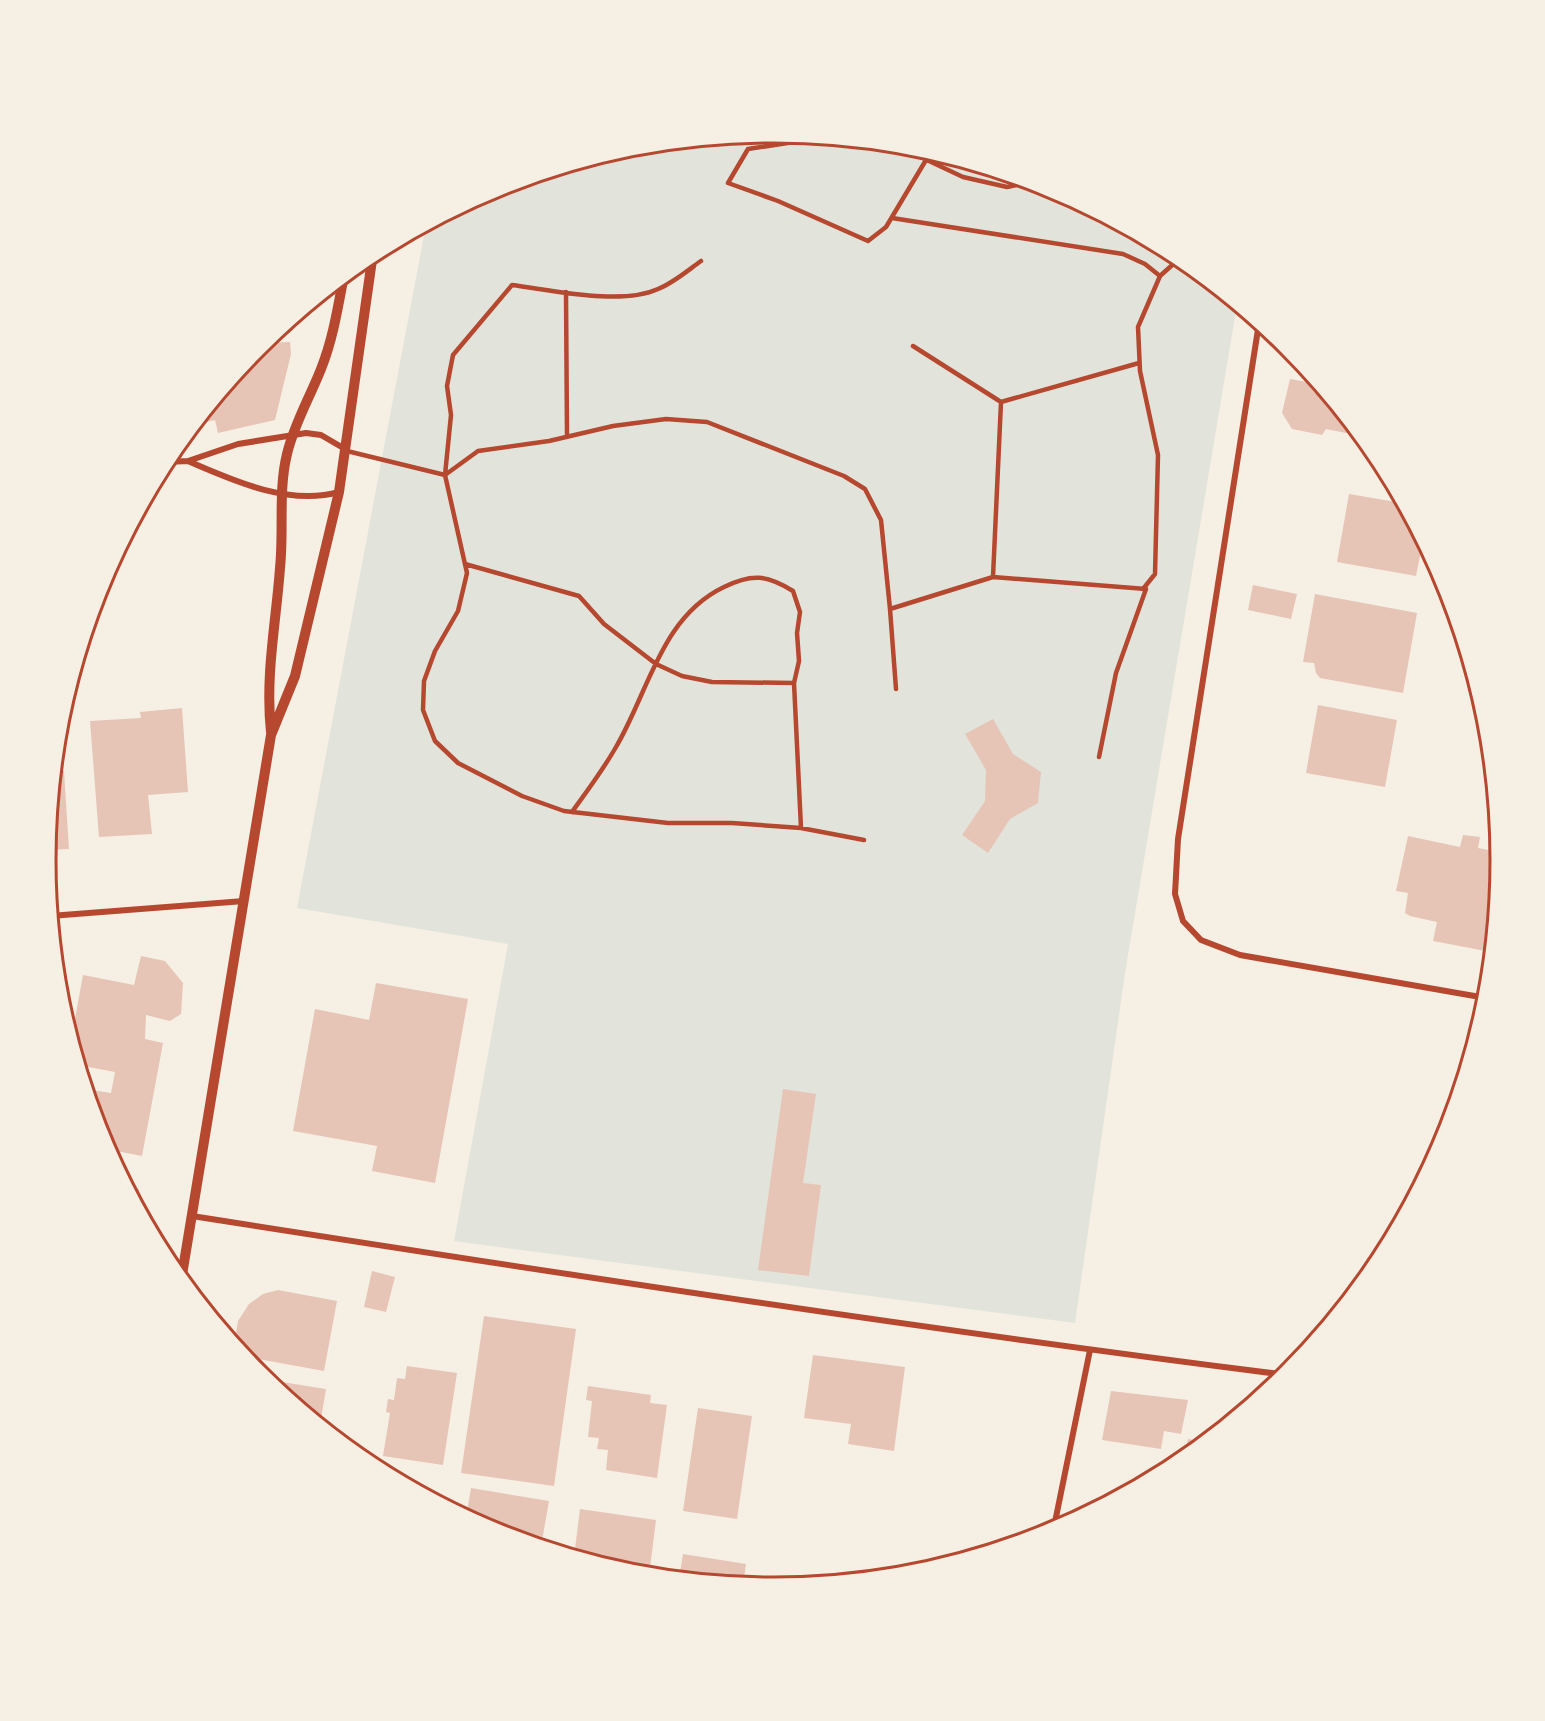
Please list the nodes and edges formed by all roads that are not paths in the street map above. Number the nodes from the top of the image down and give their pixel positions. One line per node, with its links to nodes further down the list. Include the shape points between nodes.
1 (784, 144): 5 (lane, via 748,149 728,183 868,241)
2 (926, 160): 5 (lane)
3 (928, 161): 4 (lane, via 963,177)
4 (1013, 186)
5 (892, 218): 9 (lane, via 1123,254)
6 (701, 261): 11 (lane, via 657,290 630,296)
7 (372, 265): 18 (street)
8 (1172, 265): 9 (lane)
9 (1160, 276): 14 (lane, via 1138,327)
10 (341, 288): 16 (street, via 322,366)
11 (566, 292): 17 (lane); 21 (lane, via 512,285 453,355 447,386 451,415)
12 (1257, 333): 38 (street, via 1178,839 1175,894 1183,921 1201,940 1240,955)
13 (913, 346): 15 (lane)
14 (1140, 363): 15 (lane); 26 (lane, via 1158,455 1155,574)
15 (1001, 402): 25 (lane)
16 (293, 434): 18 (street, via 321,435); 19 (street, via 238,444); 23 (street)
17 (567, 437): 21 (lane, via 478,451); 27 (lane, via 666,419 707,422 844,476 865,489 881,520)
18 (346, 451): 21 (lane); 22 (street)
19 (188, 461): 20 (street); 23 (street)
20 (176, 462)
21 (445, 475): 24 (lane)
22 (339, 492): 23 (street, via 311,498); 31 (street, via 295,675)
23 (281, 493): 31 (street, via 281,567 269,671)
24 (465, 564): 28 (lane, via 579,597 604,624); 33 (lane, via 467,573 458,611 435,651 424,681 423,710 435,741 458,763 486,779)
25 (993, 577): 26 (lane); 27 (lane)
26 (1143, 589): 32 (lane, via 1116,674)
27 (890, 609): 30 (lane)
28 (656, 664): 29 (lane, via 682,676 712,681); 29 (lane, via 691,608 743,578 774,579 793,591 800,612 799,661); 33 (lane, via 616,747)
29 (794, 683): 34 (lane)
30 (896, 689)
31 (271, 735): 36 (street)
32 (1099, 757)
33 (572, 812): 34 (lane, via 668,823)
34 (801, 828): 35 (lane)
35 (864, 840)
36 (244, 901): 37 (street); 39 (street)
37 (58, 915)
38 (1477, 996)
39 (192, 1216): 40 (street); 41 (street, via 635,1286)
40 (183, 1269)
41 (1090, 1350): 42 (street); 43 (street)
42 (1273, 1373)
43 (1056, 1519)

